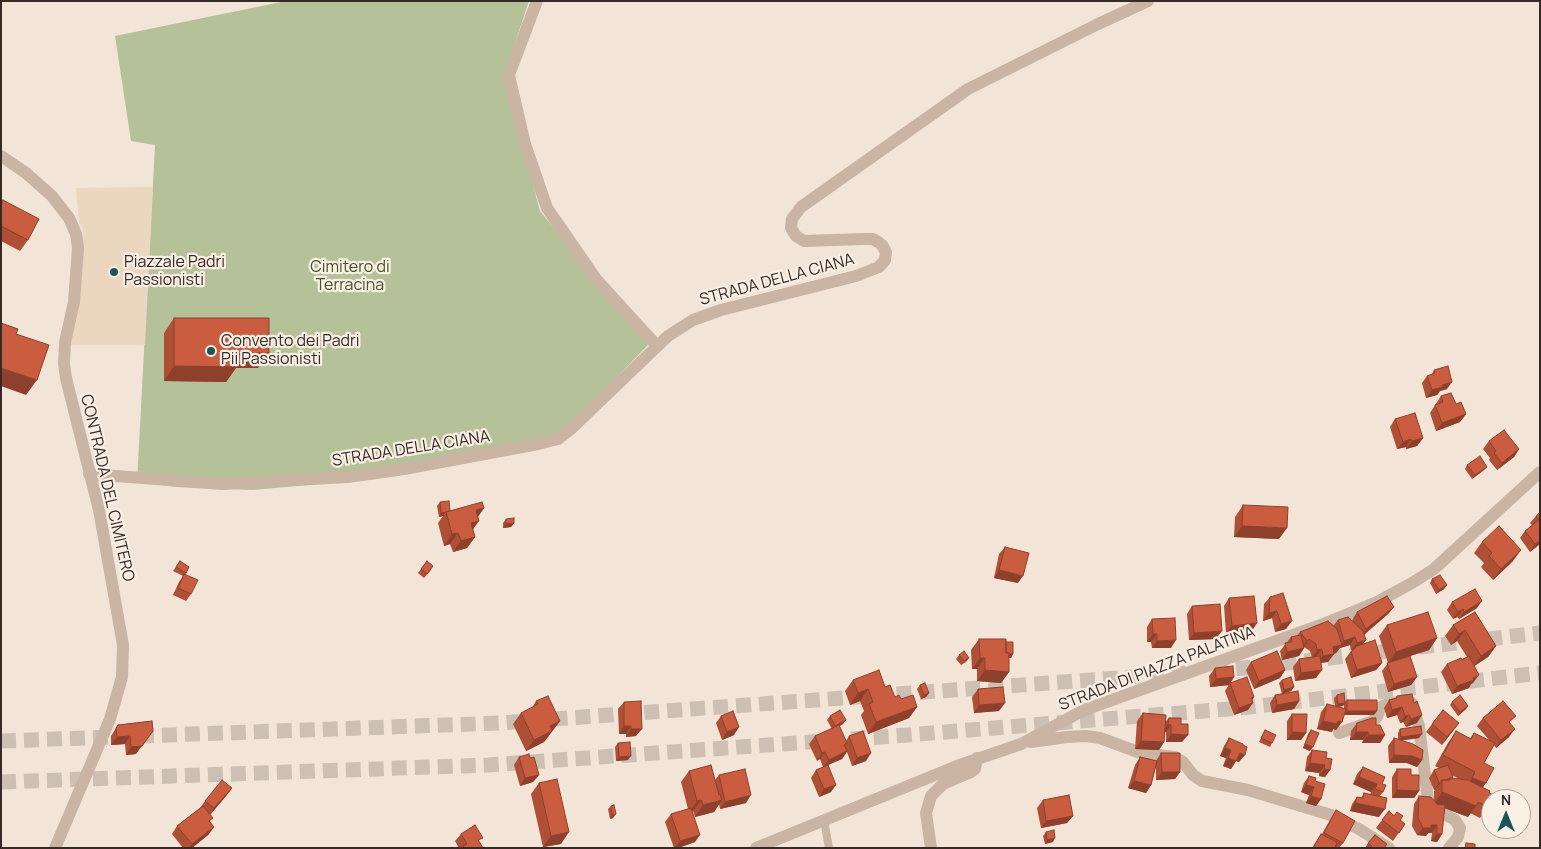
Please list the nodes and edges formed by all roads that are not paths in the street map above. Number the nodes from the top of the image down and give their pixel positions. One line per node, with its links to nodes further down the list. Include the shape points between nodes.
1 (537, 1): 4 (street, via 509,75 524,144 546,208 596,279)
2 (1148, 1): 4 (street, STRADA DELLA CIANA, via 968,89 794,215 791,228 804,241 863,239 878,242 886,252 880,267 701,316 676,330)
3 (1, 156): 6 (street, CONTRADA DEL CIMITERO, via 52,196 69,218 76,234 74,302 65,342 64,364)
4 (657, 346): 6 (street, STRADA DELLA CIANA, via 571,430 538,444 348,477 222,484)
5 (1540, 472): 8 (street, STRADA DI PIAZZA PALATINA, via 1441,564 1388,596 1321,625 1084,710)
6 (89, 474): 11 (street, CONTRADA DEL CIMITERO, via 122,635 123,666 110,718)
7 (1339, 733): 16 (street, via 1371,722 1385,705 1406,700 1411,702 1419,726 1428,800 1455,820 1460,828 1458,837)
8 (1021, 744): 9 (street, STRADA DI PIAZZA PALATINA); 15 (street, via 1086,736 1138,752 1174,757 1202,781 1248,790 1332,815)
9 (977, 758): 10 (street, STRADA DI PIAZZA PALATINA); 14 (street, via 971,772 943,784 931,796 926,813)
10 (824, 820): 12 (street, STRADA DI PIAZZA PALATINA); 13 (lane)
11 (55, 848)
12 (756, 848)
13 (829, 848)
14 (931, 848)
15 (1389, 848)
16 (1449, 848)

